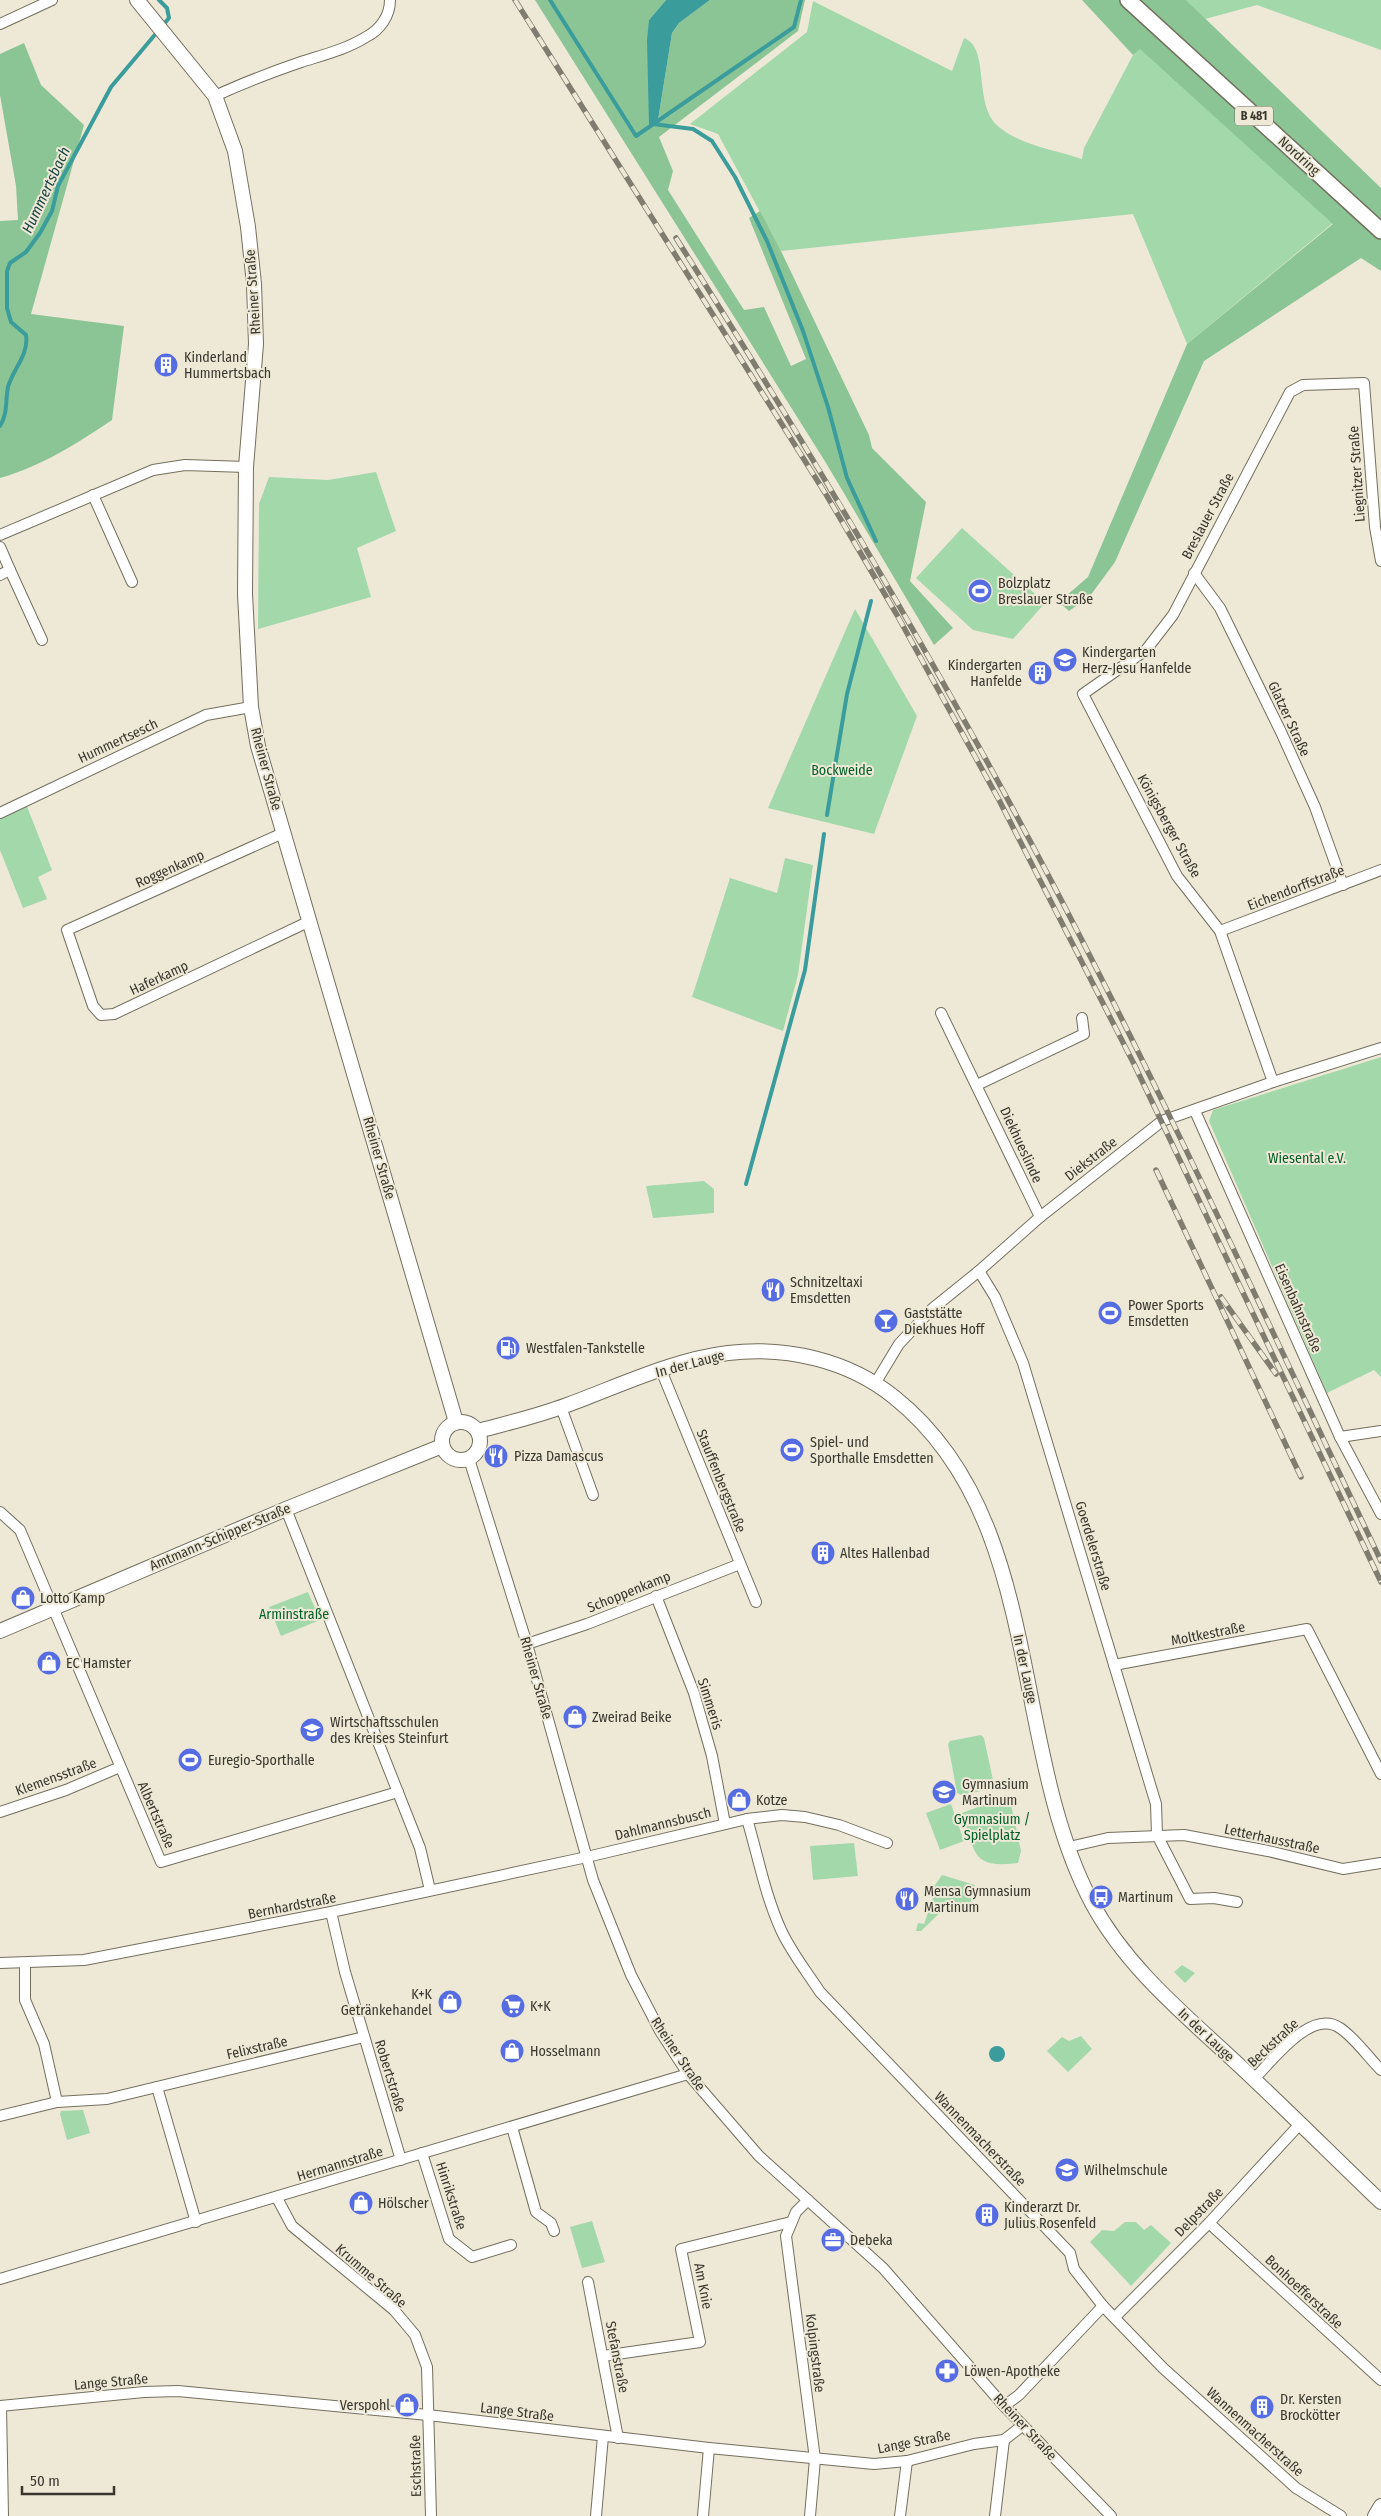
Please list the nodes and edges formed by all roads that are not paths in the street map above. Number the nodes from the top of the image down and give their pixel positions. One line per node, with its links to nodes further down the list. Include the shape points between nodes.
1 (52, 0): 5 (street)
2 (137, 0): 6 (street, Rheiner Straße)
3 (390, 0): 6 (street, via 387,16 367,37)
4 (1128, 0): 7 (main road, Nordring / B 481)
5 (0, 24)
6 (215, 96): 9 (street, Rheiner Straße, via 235,151 253,274 256,344)
7 (1381, 231)
8 (1364, 383): 13 (street, Liegnitzer Straße, via 1375,527); 15 (street, Breslauer Straße, via 1303,385 1290,392)
9 (246, 467): 10 (street, via 185,466 153,470); 20 (street, Rheiner Straße, via 245,594)
10 (93, 495): 11 (street); 17 (street)
11 (0, 535)
12 (0, 547): 14 (street)
13 (1381, 561)
14 (10, 570): 16 (street); 18 (street)
15 (1194, 573): 19 (street, Breslauer Straße, via 1173,615 1146,650); 24 (street, Glatzer Straße, via 1220,608 1281,732 1315,807)
16 (0, 575)
17 (132, 582)
18 (42, 640)
19 (1083, 694): 27 (street, Königsberger Straße, via 1177,876)
20 (251, 707): 21 (street, Hummertsesch, via 206,715); 22 (street, Rheiner Straße, via 258,746)
21 (0, 813)
22 (283, 833): 25 (street, Rheiner Straße); 26 (street, Roggenkamp)
23 (1381, 870): 24 (street, Eichendorffstraße)
24 (1343, 885): 27 (street, Eichendorffstraße)
25 (310, 921): 26 (street, Haferkamp, via 114,1014 101,1015 92,1006); 39 (street, Rheiner Straße)
26 (67, 930)
27 (1220, 931): 31 (street, Königsberger Straße)
28 (941, 1013): 32 (street, Diekhueslinde)
29 (1082, 1018): 32 (street, via 1084,1034)
30 (1381, 1048): 31 (street, Diekstraße)
31 (1273, 1082): 33 (street, Diekstraße)
32 (977, 1085): 34 (street, Diekhueslinde)
33 (1194, 1111): 34 (street, Diekstraße, via 1162,1122); 42 (street, Eisenbahnstraße)
34 (1040, 1217): 35 (street, Diekstraße)
35 (979, 1272): 37 (street, Diekstraße, via 911,1330); 55 (street, Goerdelerstraße, via 995,1298 1023,1363)
36 (661, 1370): 37 (street, In der Lauge, via 711,1356 767,1351 816,1358); 38 (street, In der Lauge); 49 (street, Stauffenbergstraße)
37 (876, 1382): 64 (street, In der Lauge, via 913,1412 948,1452 988,1532 1009,1597 1053,1795)
38 (561, 1407): 40 (street, In der Lauge); 45 (street)
39 (456, 1422): 40 (street, via 469,1423); 43 (street, via 444,1431)
40 (478, 1431): 44 (street, via 480,1447)
41 (1381, 1431): 42 (street)
42 (1340, 1437): 48 (street, Eisenbahnstraße)
43 (442, 1446): 44 (street, via 453,1459); 46 (street, Amtmann-Schipper-Straße)
44 (469, 1459): 54 (street, Rheiner Straße)
45 (592, 1495)
46 (286, 1509): 52 (street, Amtmann-Schipper-Straße); 58 (street)
47 (0, 1512): 52 (street, Albertstraße, via 20,1530)
48 (1381, 1514)
49 (740, 1564): 50 (street, Schoppenkamp); 51 (street, Stauffenbergstraße)
50 (656, 1596): 54 (street, Schoppenkamp); 61 (street, Simmeris, via 694,1693 712,1756)
51 (756, 1602)
52 (52, 1608): 53 (street, Amtmann-Schipper-Straße); 56 (street, Albertstraße)
53 (0, 1632)
54 (527, 1644): 65 (street, Rheiner Straße)
55 (1114, 1666): 57 (street, Moltkestraße, via 1307,1629); 62 (street, Goerdelerstraße, via 1156,1804)
56 (120, 1767): 58 (street, Albertstraße, via 162,1862); 59 (street, Klemensstraße, via 66,1790)
57 (1381, 1774)
58 (398, 1792): 67 (street, via 420,1848)
59 (0, 1812)
60 (747, 1819): 61 (street, Dahlmannsbusch); 63 (street, via 782,1815 805,1817 839,1825); 93 (street, Wannenmacherstraße, via 782,1932 820,1992 1070,2253 1074,2268)
61 (725, 1824): 65 (street, Dahlmannsbusch)
62 (1157, 1835): 64 (street, Letterhausstraße, via 1108,1838); 66 (street, Letterhausstraße, via 1184,1836 1268,1851 1343,1869); 68 (street, via 1190,1899 1214,1898)
63 (887, 1843)
64 (1069, 1847): 75 (street, In der Lauge, via 1091,1902 1114,1939 1147,1979)
65 (587, 1857): 67 (street, Bernhardstraße); 74 (street, Rheiner Straße, via 631,1975 660,2031)
66 (1381, 1863)
67 (430, 1890): 69 (street, Bernhardstraße)
68 (1237, 1902)
69 (331, 1912): 71 (street, Bernhardstraße, via 84,1960); 72 (street, Robertstraße, via 344,1972)
70 (0, 1963): 71 (street, Bernhardstraße)
71 (25, 1963): 77 (street, via 25,2000 44,2044)
72 (364, 2037): 76 (street, Felixstraße); 82 (street, Robertstraße)
73 (1381, 2070): 75 (street, Beckstraße, via 1340,2028 1322,2022 1306,2028)
74 (688, 2074): 80 (street, Hermannstraße); 84 (street, Rheiner Straße, via 759,2156)
75 (1254, 2079): 79 (street, In der Lauge)
76 (157, 2086): 77 (street, Felixstraße, via 107,2099); 86 (street)
77 (57, 2102): 78 (street, Felixstraße)
78 (0, 2116)
79 (1300, 2124): 85 (street, In der Lauge); 88 (street, Delpstraße)
80 (512, 2127): 81 (street, Hermannstraße); 89 (street, via 536,2212 551,2223)
81 (422, 2154): 82 (street, Hermannstraße); 90 (street, Hinrikstraße, via 449,2239 472,2257)
82 (401, 2160): 83 (street, Hermannstraße)
83 (277, 2198): 86 (street, Hermannstraße); 99 (street, Krumme Straße, via 292,2226 394,2310 415,2335 427,2367)
84 (808, 2200): 87 (street, Kolpingstraße); 98 (street, Rheiner Straße, via 883,2268)
85 (1381, 2202)
86 (196, 2222): 91 (street, Hermannstraße)
87 (791, 2222): 95 (street, Am Knie, via 682,2249 700,2342); 105 (street, Kolpingstraße, via 786,2236)
88 (1209, 2223): 94 (street, Delpstraße); 96 (street, Bonhoefferstraße)
89 (554, 2231)
90 (510, 2245)
91 (0, 2279)
92 (588, 2282): 95 (street, Stefanstraße)
93 (1103, 2306): 94 (street, Wannenmacherstraße); 98 (street)
94 (1115, 2317): 116 (street, Wannenmacherstraße, via 1163,2368 1296,2488)
95 (603, 2356): 102 (street, Stefanstraße)
96 (1381, 2380)
97 (0, 2406): 99 (street, Lange Straße, via 144,2392 178,2392); 108 (street, Lange Straße)
98 (1004, 2406): 100 (street, Rheiner Straße)
99 (428, 2416): 101 (street, Lange Straße); 109 (street, Eschstraße)
100 (1022, 2426): 103 (street); 115 (street, Rheiner Straße)
101 (603, 2436): 102 (street, Lange Straße); 110 (street)
102 (618, 2438): 104 (street, Lange Straße)
103 (1004, 2440): 106 (street, Lange Straße); 114 (street)
104 (709, 2448): 105 (street, Lange Straße); 111 (street)
105 (815, 2459): 106 (street, Lange Straße, via 874,2464); 112 (street, Kolpingstraße)
106 (906, 2461): 113 (street)
107 (1381, 2506): 117 (street)
108 (3, 2516)
109 (430, 2516)
110 (596, 2516)
111 (703, 2516)
112 (810, 2516)
113 (900, 2516)
114 (995, 2516)
115 (1111, 2516)
116 (1341, 2516)
117 (1375, 2516)

